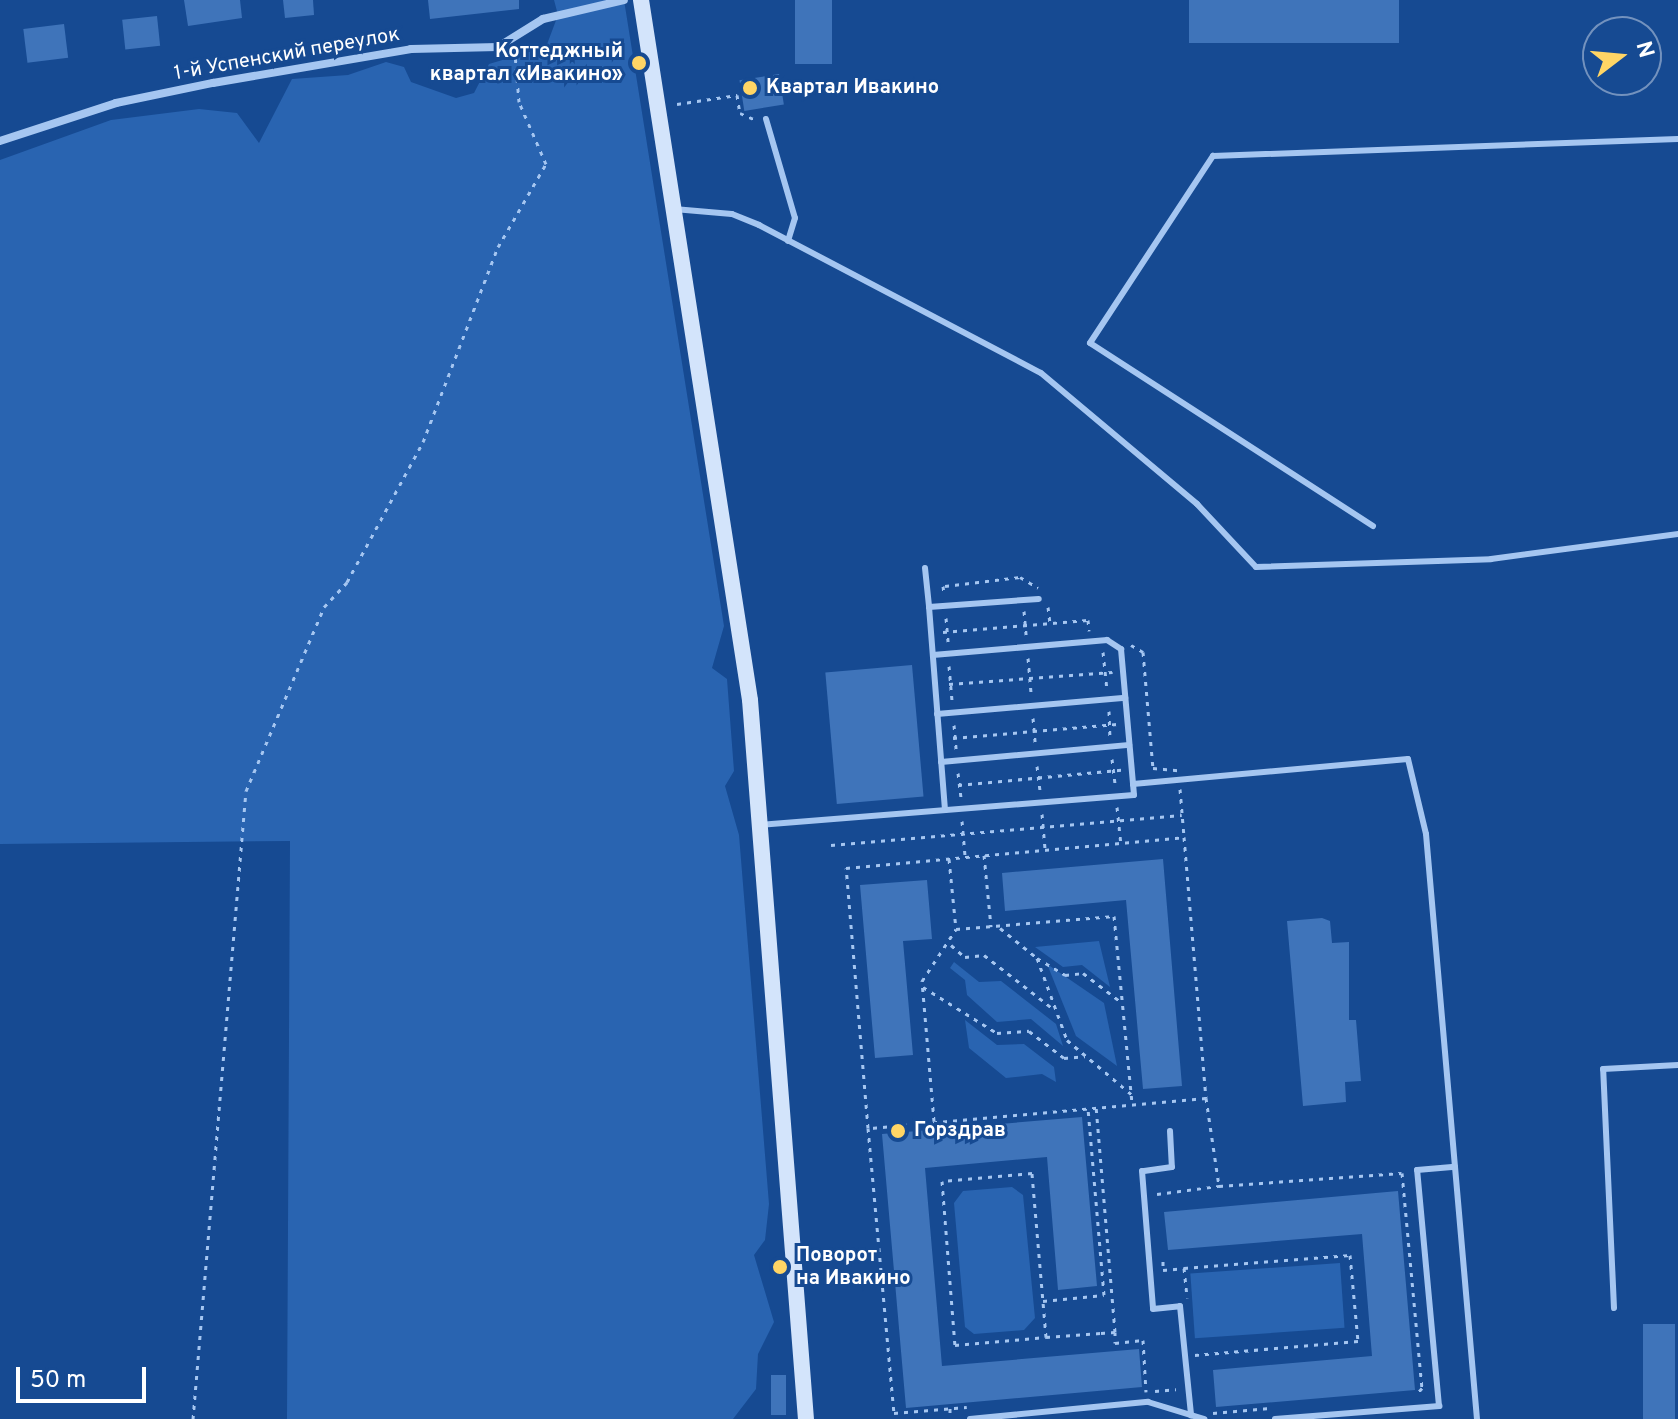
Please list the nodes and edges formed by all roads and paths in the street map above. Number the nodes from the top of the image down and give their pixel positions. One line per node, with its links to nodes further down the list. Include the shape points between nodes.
1 (624, 0): 3 (street, via 543,19)
2 (641, 0): 8 (main road)
3 (513, 41): 7 (street, 1-й Успенский переулок, via 411,49 213,83 116,103); 92 (path, via 519,102 546,164 498,247 423,442 347,582 324,607 246,791)
4 (677, 104): 5 (path, via 737,95 747,122)
5 (766, 119): 9 (lane, via 795,218)
6 (1678, 139): 10 (lane, via 1213,156 1090,343)
7 (0, 141)
8 (674, 209): 9 (lane, via 732,214); 47 (main road, via 739,613)
9 (788, 241): 11 (lane, via 1041,373 1197,504 1256,567 1491,559)
10 (1373, 526)
11 (1678, 534)
12 (925, 568): 13 (lane)
13 (927, 588): 16 (lane); 17 (path, via 1020,577 1047,594)
14 (1039, 599): 15 (lane)
15 (1023, 600): 16 (lane); 18 (path)
16 (929, 607): 20 (lane)
17 (1050, 623): 18 (path); 19 (path, via 1088,620 1089,633)
18 (1025, 625): 20 (path); 22 (path)
19 (1101, 632)
20 (931, 633): 23 (lane)
21 (1120, 638): 24 (path, via 1143,652)
22 (1027, 647): 23 (lane); 25 (lane, via 1107,640 1121,649); 26 (path)
23 (933, 655): 27 (lane)
24 (1145, 670): 25 (path); 31 (path)
25 (1123, 673): 26 (path); 28 (lane)
26 (1030, 678): 27 (path); 29 (path)
27 (935, 686): 30 (lane)
28 (1125, 698): 29 (lane); 32 (lane)
29 (1032, 706): 30 (lane); 33 (path)
30 (937, 714): 34 (lane)
31 (1149, 721): 32 (path); 38 (path)
32 (1127, 723): 33 (path); 35 (lane)
33 (1034, 731): 34 (path); 36 (path)
34 (939, 739): 37 (lane)
35 (1129, 745): 36 (lane); 39 (lane)
36 (1036, 754): 37 (lane); 40 (path)
37 (941, 762): 43 (lane)
38 (1153, 768): 39 (path); 41 (path, via 1178,765)
39 (1132, 770): 40 (path); 42 (lane)
40 (1039, 778): 43 (path); 44 (path)
41 (1179, 780): 42 (lane); 46 (path); 72 (lane, via 1408,759 1426,834)
42 (1133, 784): 44 (lane, via 1134,795)
43 (943, 786): 45 (lane)
44 (1041, 802): 45 (lane); 48 (path)
45 (945, 810): 47 (lane)
46 (1182, 815): 48 (path); 49 (path)
47 (760, 825): 93 (main road)
48 (1043, 827): 50 (path); 51 (path)
49 (1184, 837): 51 (path); 65 (path)
50 (831, 845)
51 (1045, 850): 52 (path)
52 (984, 855): 53 (path); 55 (path)
53 (949, 859): 56 (path); 70 (path, via 846,868)
54 (998, 926): 55 (path); 58 (path); 60 (path, via 1114,916)
55 (991, 927): 56 (path)
56 (956, 929): 57 (path)
57 (951, 945): 59 (path); 61 (path, via 965,957 984,955)
58 (1037, 958): 60 (path, via 1065,975 1083,973); 61 (path)
59 (923, 987): 62 (path, via 997,1033 1029,1031 1064,1058); 69 (path)
60 (1122, 1003): 64 (path)
61 (1053, 1009): 62 (path, via 1067,1040)
62 (1086, 1056): 64 (path)
63 (1678, 1065): 78 (lane, via 1603,1069)
64 (1131, 1094): 66 (path)
65 (1206, 1098): 66 (path); 73 (path)
66 (1132, 1104): 68 (path)
67 (1088, 1108): 68 (path); 69 (path); 77 (path, via 1104,1295)
68 (1096, 1108): 80 (path)
69 (934, 1122): 70 (path)
70 (868, 1128): 89 (path, via 894,1413)
71 (1170, 1131): 91 (lane, via 1172,1167 1142,1171 1153,1309 1180,1306)
72 (1455, 1167): 97 (lane, via 1417,1170 1439,1406); 98 (lane)
73 (1219, 1186): 74 (path, via 1156,1192); 86 (path, via 1402,1173 1422,1388)
74 (1158, 1207)
75 (1162, 1255): 76 (path, via 1163,1270)
76 (1184, 1268): 79 (path); 83 (path, via 1350,1255 1358,1341)
77 (1043, 1301): 81 (path); 81 (path, via 1032,1173 942,1181 955,1345)
78 (1614, 1308)
79 (1189, 1312)
80 (1115, 1332): 81 (path); 85 (path, via 1115,1343 1143,1340)
81 (1046, 1337)
82 (1192, 1341): 83 (path)
83 (1193, 1355): 84 (path)
84 (1195, 1370)
85 (1143, 1392)
86 (1400, 1397)
87 (979, 1406): 89 (path)
88 (1204, 1407): 90 (path, via 1210,1414)
89 (950, 1408): 94 (path)
90 (1274, 1408)
91 (1191, 1415): 95 (lane, via 1148,1402); 96 (lane)
92 (193, 1419)
93 (806, 1419)
94 (950, 1419)
95 (970, 1419)
96 (1204, 1419)
97 (1275, 1419)
98 (1477, 1419)

